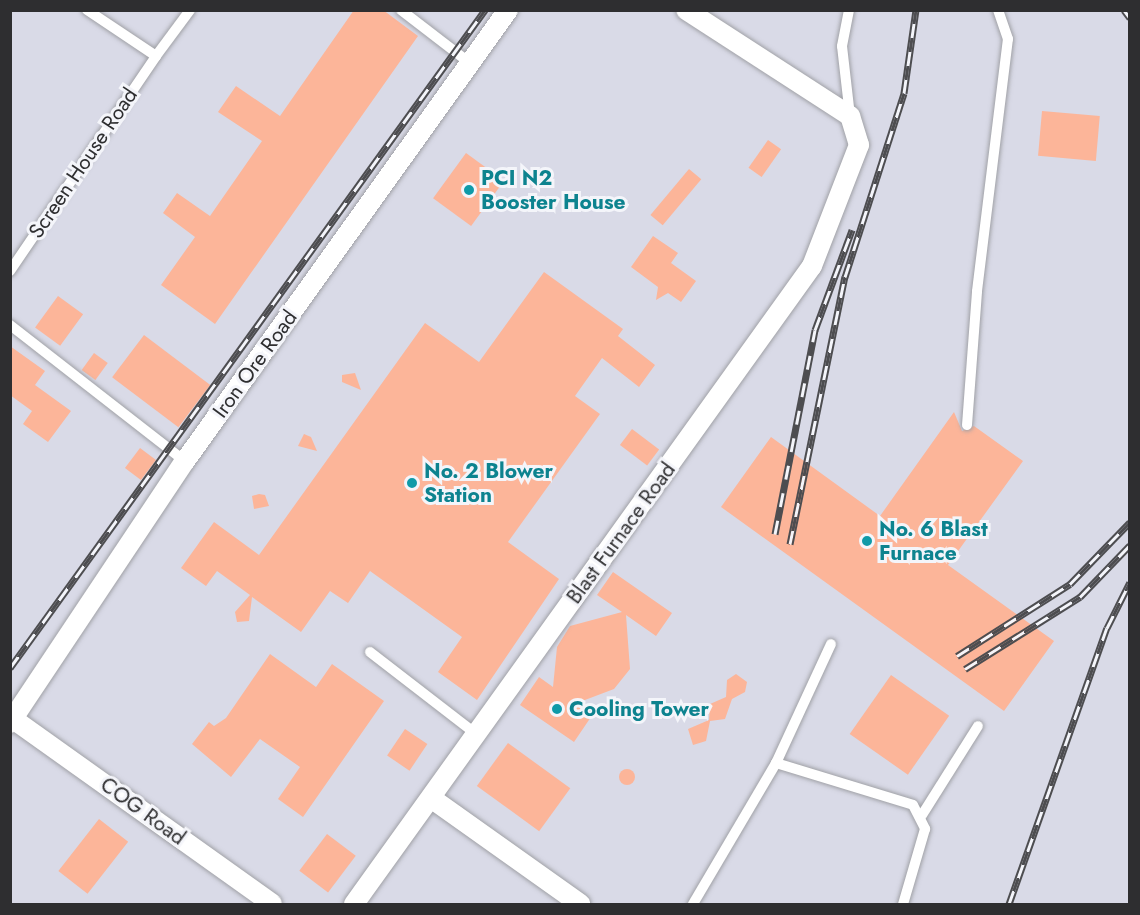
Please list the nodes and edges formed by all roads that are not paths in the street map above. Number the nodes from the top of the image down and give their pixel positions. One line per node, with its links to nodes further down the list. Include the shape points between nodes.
1 (87, 10): 8 (lane)
2 (190, 10): 8 (lane, Screen House Road)
3 (401, 10): 9 (lane)
4 (508, 10): 9 (street, Iron Ore Road)
5 (686, 10): 10 (street)
6 (849, 10): 10 (lane, via 842,46)
7 (998, 10): 13 (lane, via 1008,39 976,291)
8 (156, 56): 11 (lane, Screen House Road)
9 (471, 64): 14 (street, Iron Ore Road)
10 (850, 116): 19 (street, Blast Furnace Road, via 859,145 812,266)
11 (10, 271)
12 (10, 325): 14 (lane)
13 (967, 425)
14 (185, 461): 17 (street, Iron Ore Road)
15 (831, 644): 20 (lane)
16 (370, 652): 19 (lane)
17 (12, 721): 23 (street, COG Road)
18 (978, 726): 22 (lane)
19 (476, 734): 21 (street, Blast Furnace Road)
20 (776, 763): 22 (lane, via 913,805); 26 (lane)
21 (431, 798): 24 (street, Blast Furnace Road); 25 (street)
22 (922, 815): 27 (lane, via 925,829)
23 (272, 904)
24 (354, 904)
25 (580, 904)
26 (693, 904)
27 (903, 904)

